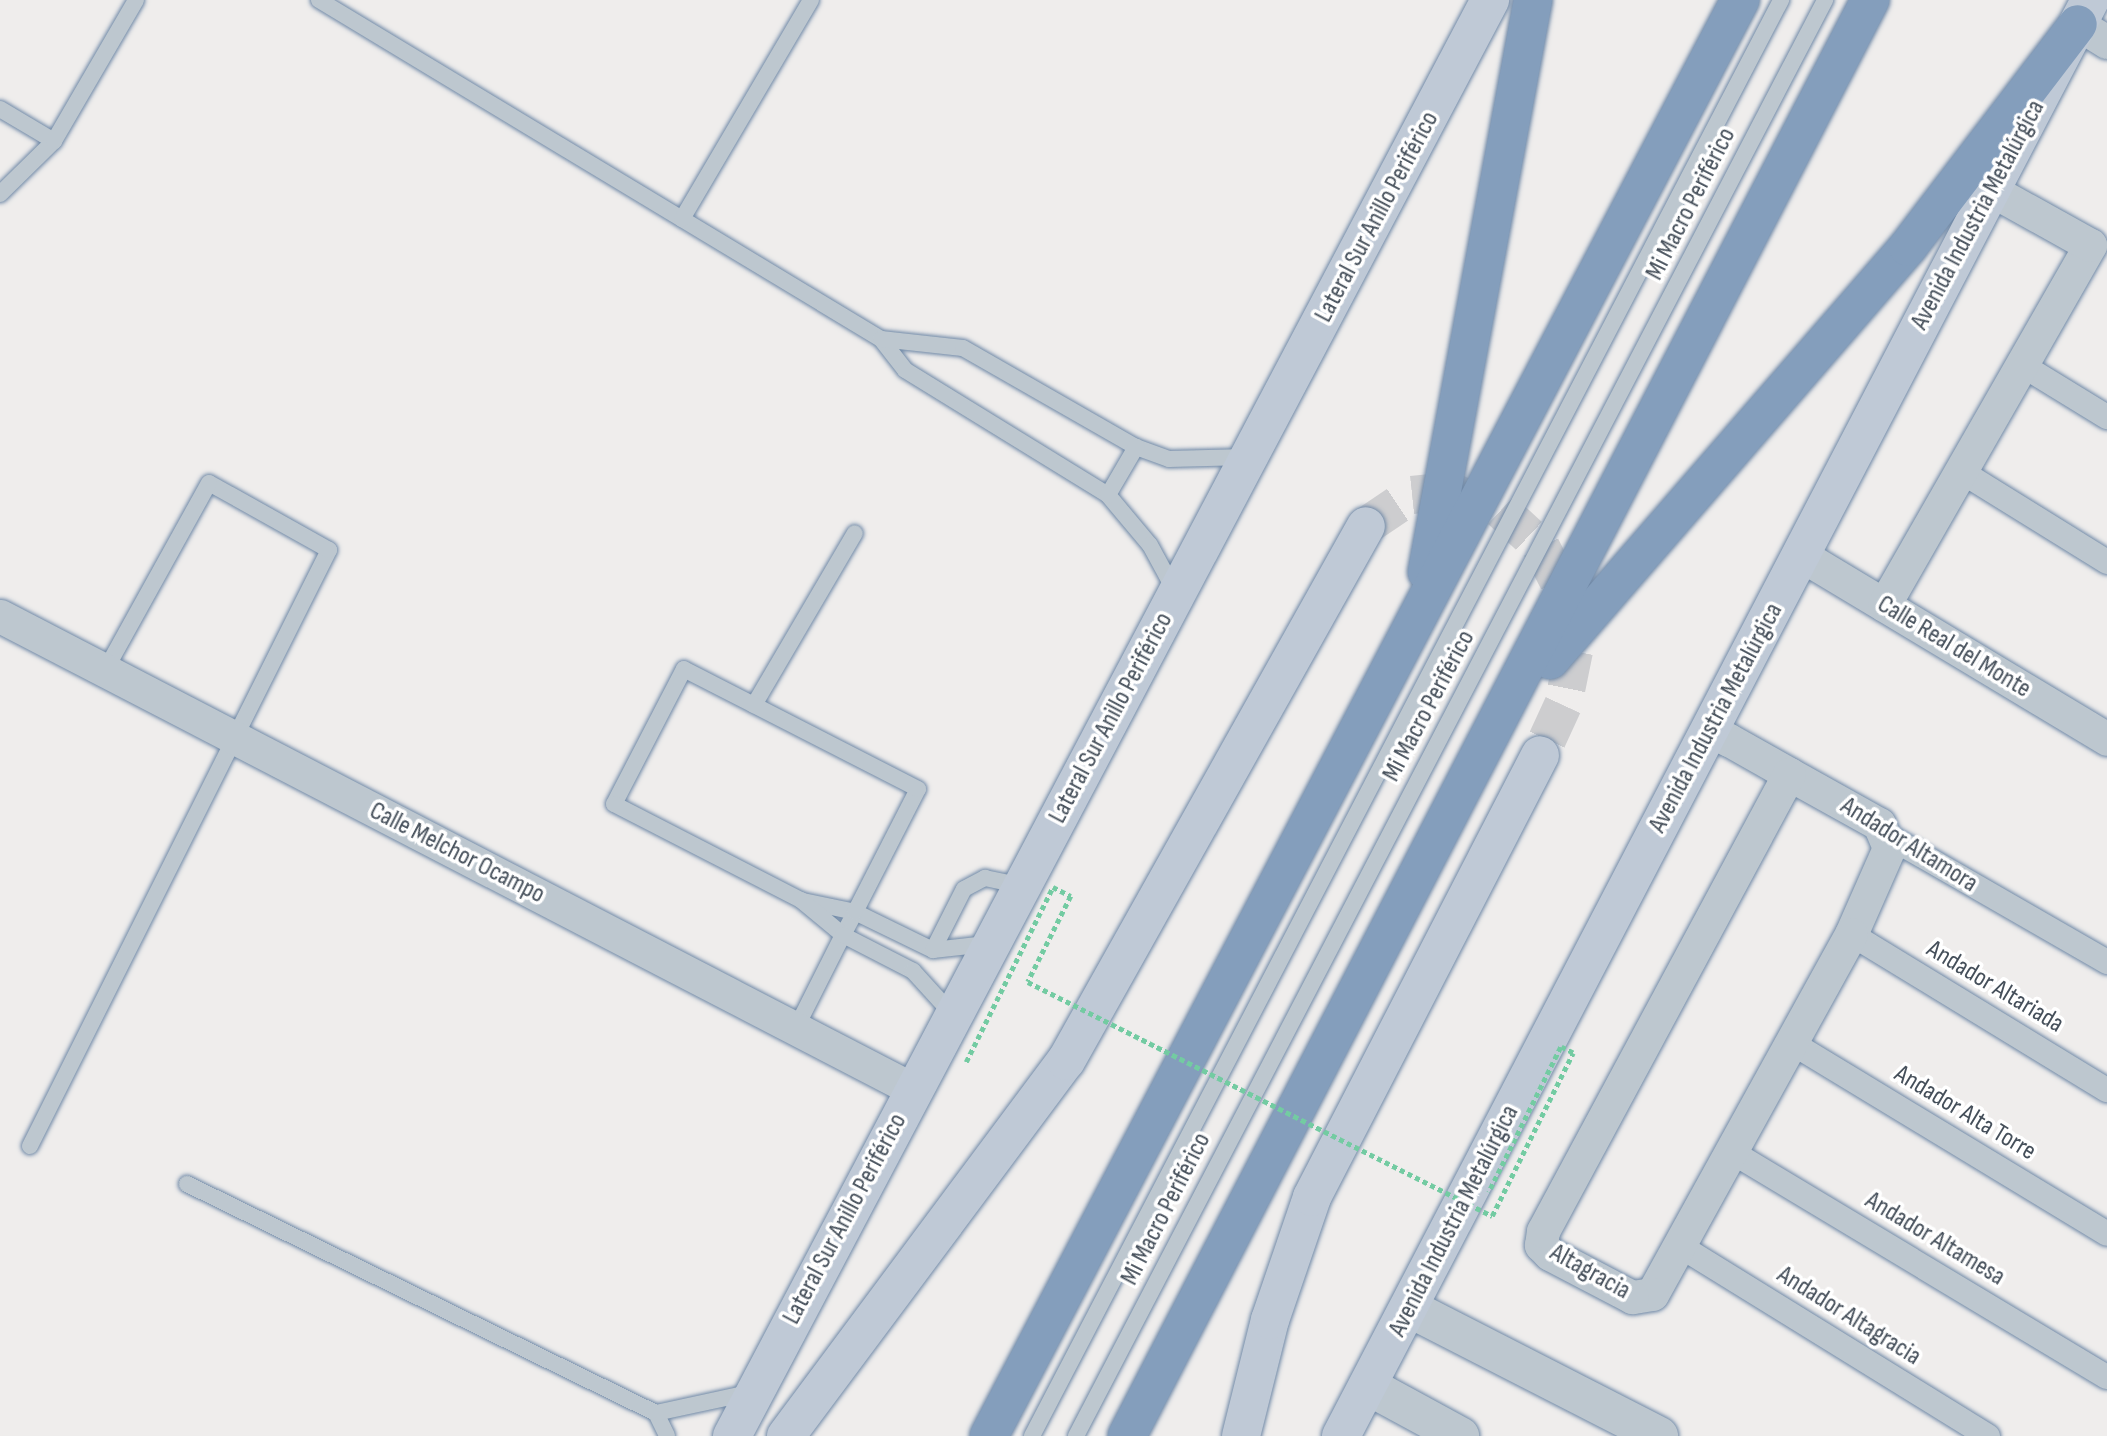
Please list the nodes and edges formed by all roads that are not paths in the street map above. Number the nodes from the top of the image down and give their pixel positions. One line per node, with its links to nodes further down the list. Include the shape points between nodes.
1 (136, 0): 12 (lane)
2 (319, 0): 15 (lane)
3 (811, 0): 15 (lane)
4 (1490, 0): 21 (main road, Lateral Sur Anillo Periférico)
5 (1533, 0): 31 (highway)
6 (1740, 0): 31 (highway)
7 (1781, 0): 68 (lane, Mi Macro Periférico)
8 (1825, 0): 69 (lane, Mi Macro Periférico)
9 (1870, 0): 34 (highway)
10 (2092, 22): 13 (main road, Avenida Industria Metalúrgica); 34 (highway, via 1908,247)
11 (0, 109): 12 (lane)
12 (54, 141): 14 (lane)
13 (1991, 190): 16 (street); 26 (main road, Avenida Industria Metalúrgica)
14 (0, 194)
15 (682, 219): 17 (lane)
16 (2099, 250): 18 (street)
17 (881, 339): 20 (lane, via 963,348); 23 (lane, via 905,370)
18 (2022, 365): 19 (street); 22 (street)
19 (2107, 416)
20 (1136, 447): 21 (lane, via 1195,461); 23 (lane)
21 (1251, 457): 28 (main road, Lateral Sur Anillo Periférico)
22 (1962, 472): 27 (street); 29 (street)
23 (1108, 495): 28 (lane, via 1150,545)
24 (1366, 526): 66 (main road, via 1066,1061)
25 (855, 533): 33 (lane)
26 (1801, 555): 29 (street, Calle Real del Monte); 35 (main road, Avenida Industria Metalúrgica)
27 (2107, 562)
28 (1177, 594): 41 (main road, Lateral Sur Anillo Periférico)
29 (1884, 605): 37 (street, Calle Real del Monte)
30 (0, 616): 32 (street, Calle Melchor Ocampo)
31 (1417, 617): 67 (highway)
32 (105, 671): 36 (street, Calle Melchor Ocampo); 36 (lane, via 209,483 329,550)
33 (754, 705): 42 (lane, via 684,669 614,804); 43 (lane, via 918,789)
34 (1509, 706): 70 (highway)
35 (1709, 730): 39 (street, Andador Altamora); 59 (main road, Avenida Industria Metalúrgica)
36 (231, 736): 50 (street, Calle Melchor Ocampo); 54 (lane, via 173,868)
37 (2107, 738)
38 (1539, 755): 71 (main road, via 1312,1197 1270,1320)
39 (1789, 774): 40 (street, Andador Altamora, via 1879,824); 58 (street, Altagracia, via 1543,1231 1541,1245 1644,1300)
40 (1888, 836): 44 (street, Altagracia, via 1889,848); 48 (street, Andador Altamora)
41 (1022, 886): 46 (main road, Lateral Sur Anillo Periférico); 47 (lane, via 985,878 964,889)
42 (801, 900): 43 (lane); 45 (lane)
43 (855, 912): 45 (lane); 47 (lane)
44 (1851, 934): 51 (street, Altagracia); 53 (street, Andador Altariada)
45 (843, 935): 49 (lane, via 913,971); 50 (lane)
46 (992, 943): 47 (lane); 49 (main road, Lateral Sur Anillo Periférico)
47 (933, 950)
48 (2107, 962)
49 (954, 1016): 52 (main road, Lateral Sur Anillo Periférico)
50 (796, 1028): 52 (street, Calle Melchor Ocampo)
51 (1792, 1043): 55 (street, Altagracia); 57 (street, Andador Alta Torre)
52 (914, 1090): 62 (main road, Lateral Sur Anillo Periférico)
53 (2107, 1090)
54 (30, 1146)
55 (1732, 1152): 58 (street, Altagracia); 60 (street, Andador Altamesa)
56 (187, 1184): 63 (lane)
57 (2107, 1234)
58 (1680, 1246): 75 (street, Andador Altagracia)
59 (1409, 1308): 61 (main road, Avenida Industria Metalúrgica); 74 (street)
60 (2107, 1377)
61 (1367, 1386): 72 (main road, Avenida Industria Metalúrgica); 73 (street)
62 (754, 1392): 63 (lane); 65 (main road, Lateral Sur Anillo Periférico)
63 (656, 1413): 64 (lane)
64 (667, 1436)
65 (732, 1436)
66 (786, 1436)
67 (989, 1436)
68 (1032, 1436)
69 (1076, 1436)
70 (1127, 1436)
71 (1241, 1436)
72 (1341, 1436)
73 (1460, 1436)
74 (1659, 1436)
75 (1988, 1436)

